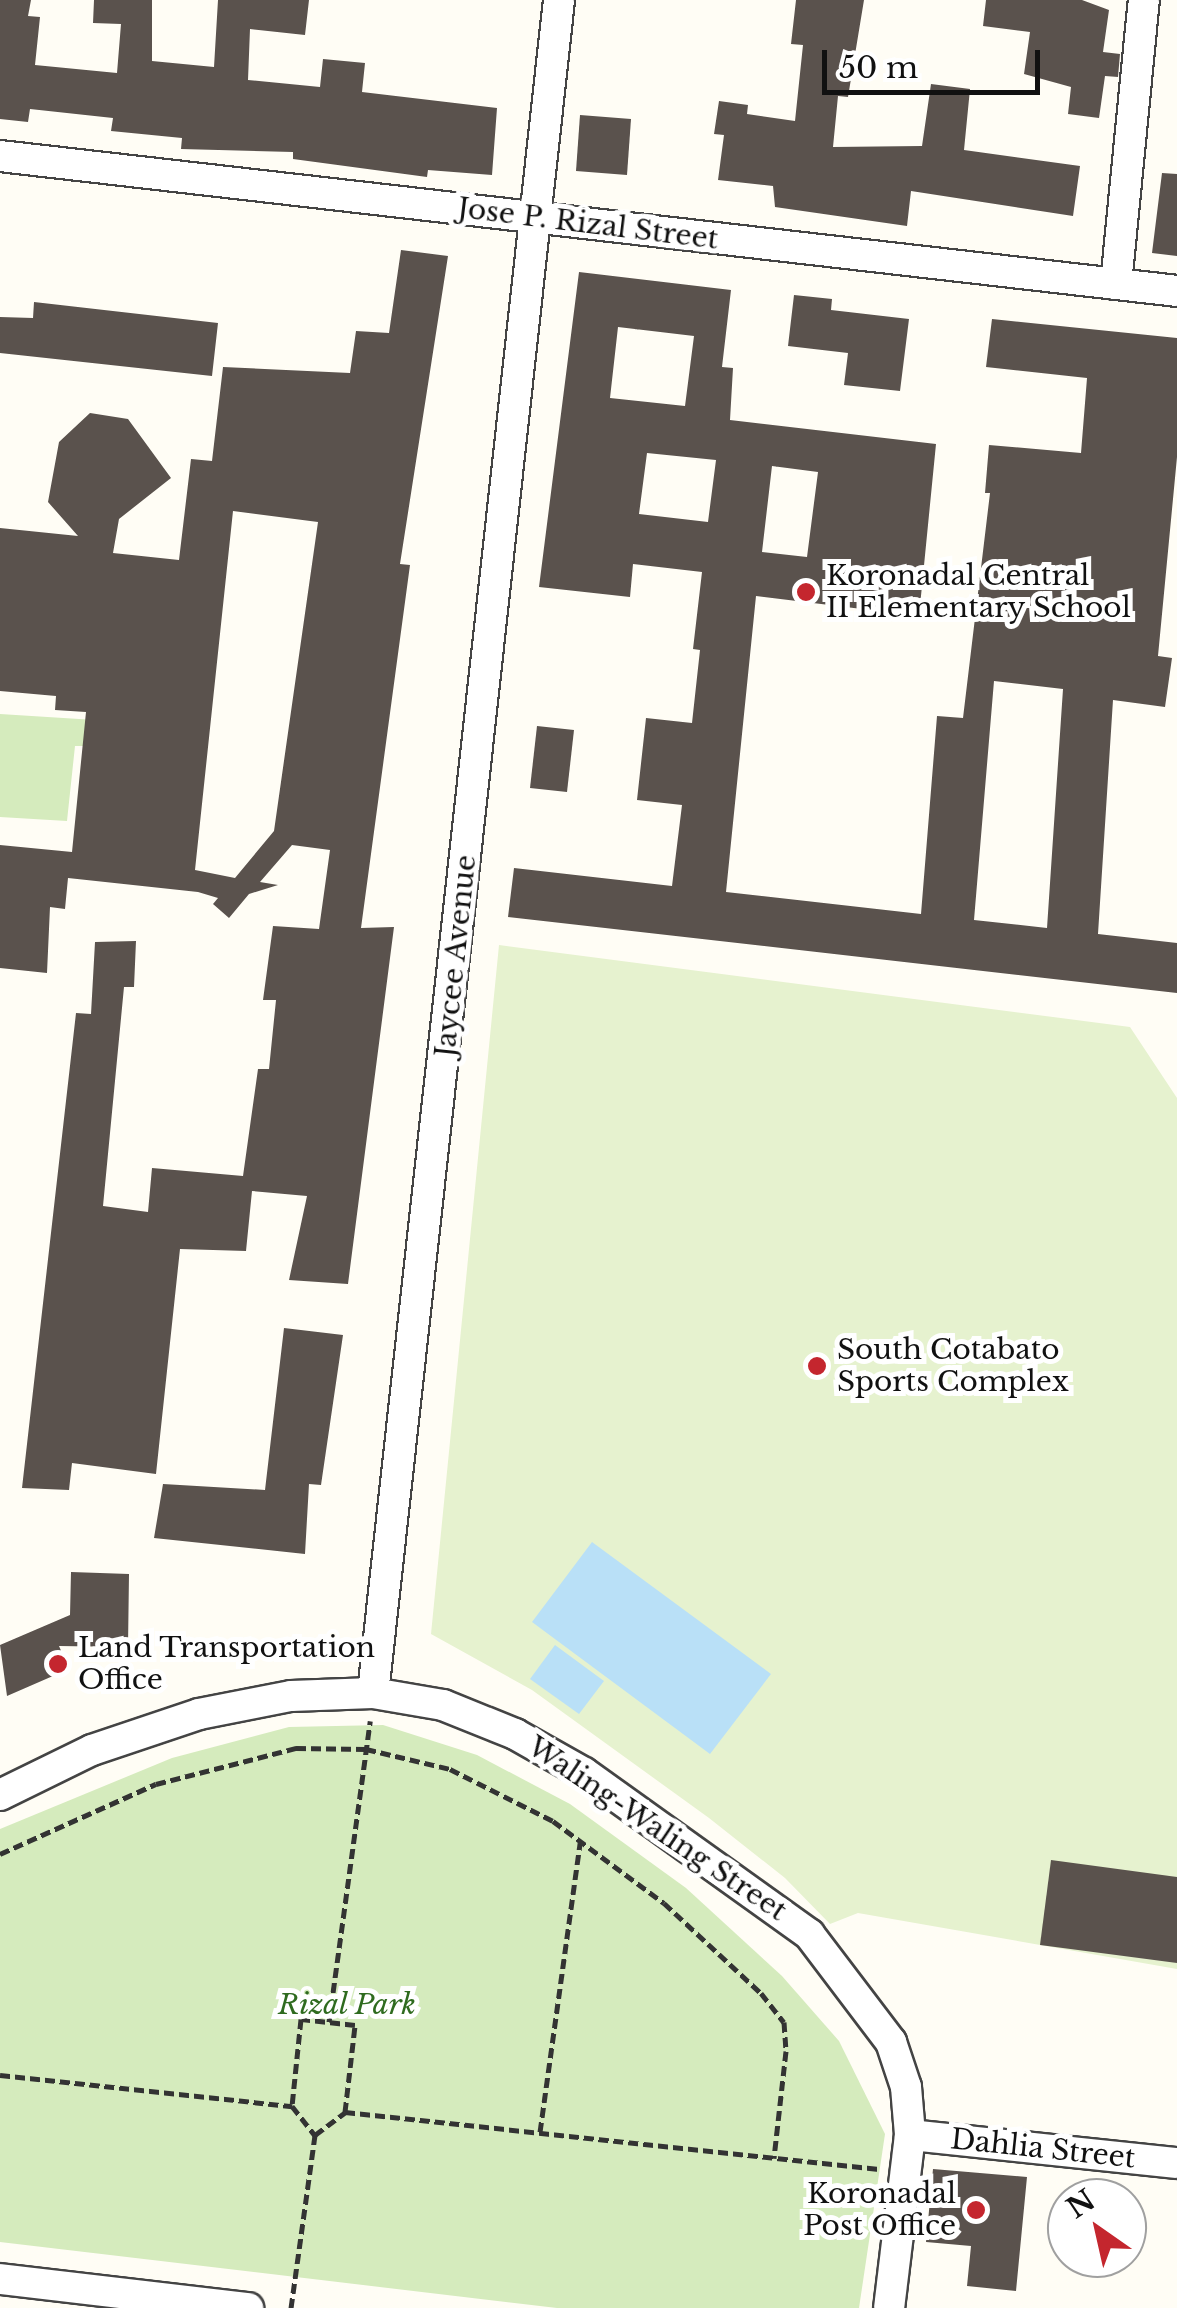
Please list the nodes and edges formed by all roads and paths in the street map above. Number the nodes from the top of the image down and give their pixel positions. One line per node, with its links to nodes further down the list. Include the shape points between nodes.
1 (559, 0): 4 (street, Jaycee Avenue)
2 (1144, 0): 5 (street)
3 (0, 156): 4 (street, Jose P. Rizal Street)
4 (538, 218): 5 (street, Jose P. Rizal Street); 7 (street, Jaycee Avenue)
5 (1116, 284): 6 (street, Jose P. Rizal Street)
6 (1177, 291)
7 (373, 1693): 8 (path); 9 (street, Waling-Waling Street, via 291,1696 200,1714 92,1750); 18 (street, Waling-Waling Street, via 443,1705 515,1734 633,1806 796,1924 858,1991 891,2042 906,2087)
8 (366, 1749): 10 (path, via 450,1768); 11 (path, via 296,1748 156,1784); 12 (path)
9 (0, 1795)
10 (580, 1841): 16 (path); 19 (path, via 664,1903 761,1992 784,2022)
11 (0, 1854)
12 (329, 2023): 14 (path, via 301,2020); 15 (path, via 355,2025)
13 (0, 2075): 14 (path)
14 (292, 2106): 17 (path)
15 (345, 2112): 16 (path); 17 (path)
16 (540, 2132): 19 (path)
17 (314, 2134): 24 (path)
18 (910, 2135): 20 (street, Dahlia Street); 21 (street, Waling-Waling Street)
19 (774, 2158): 21 (path)
20 (1177, 2163)
21 (905, 2172): 25 (street, Waling-Waling Street)
22 (0, 2279): 23 (street)
23 (248, 2308)
24 (291, 2308)
25 (889, 2308)

